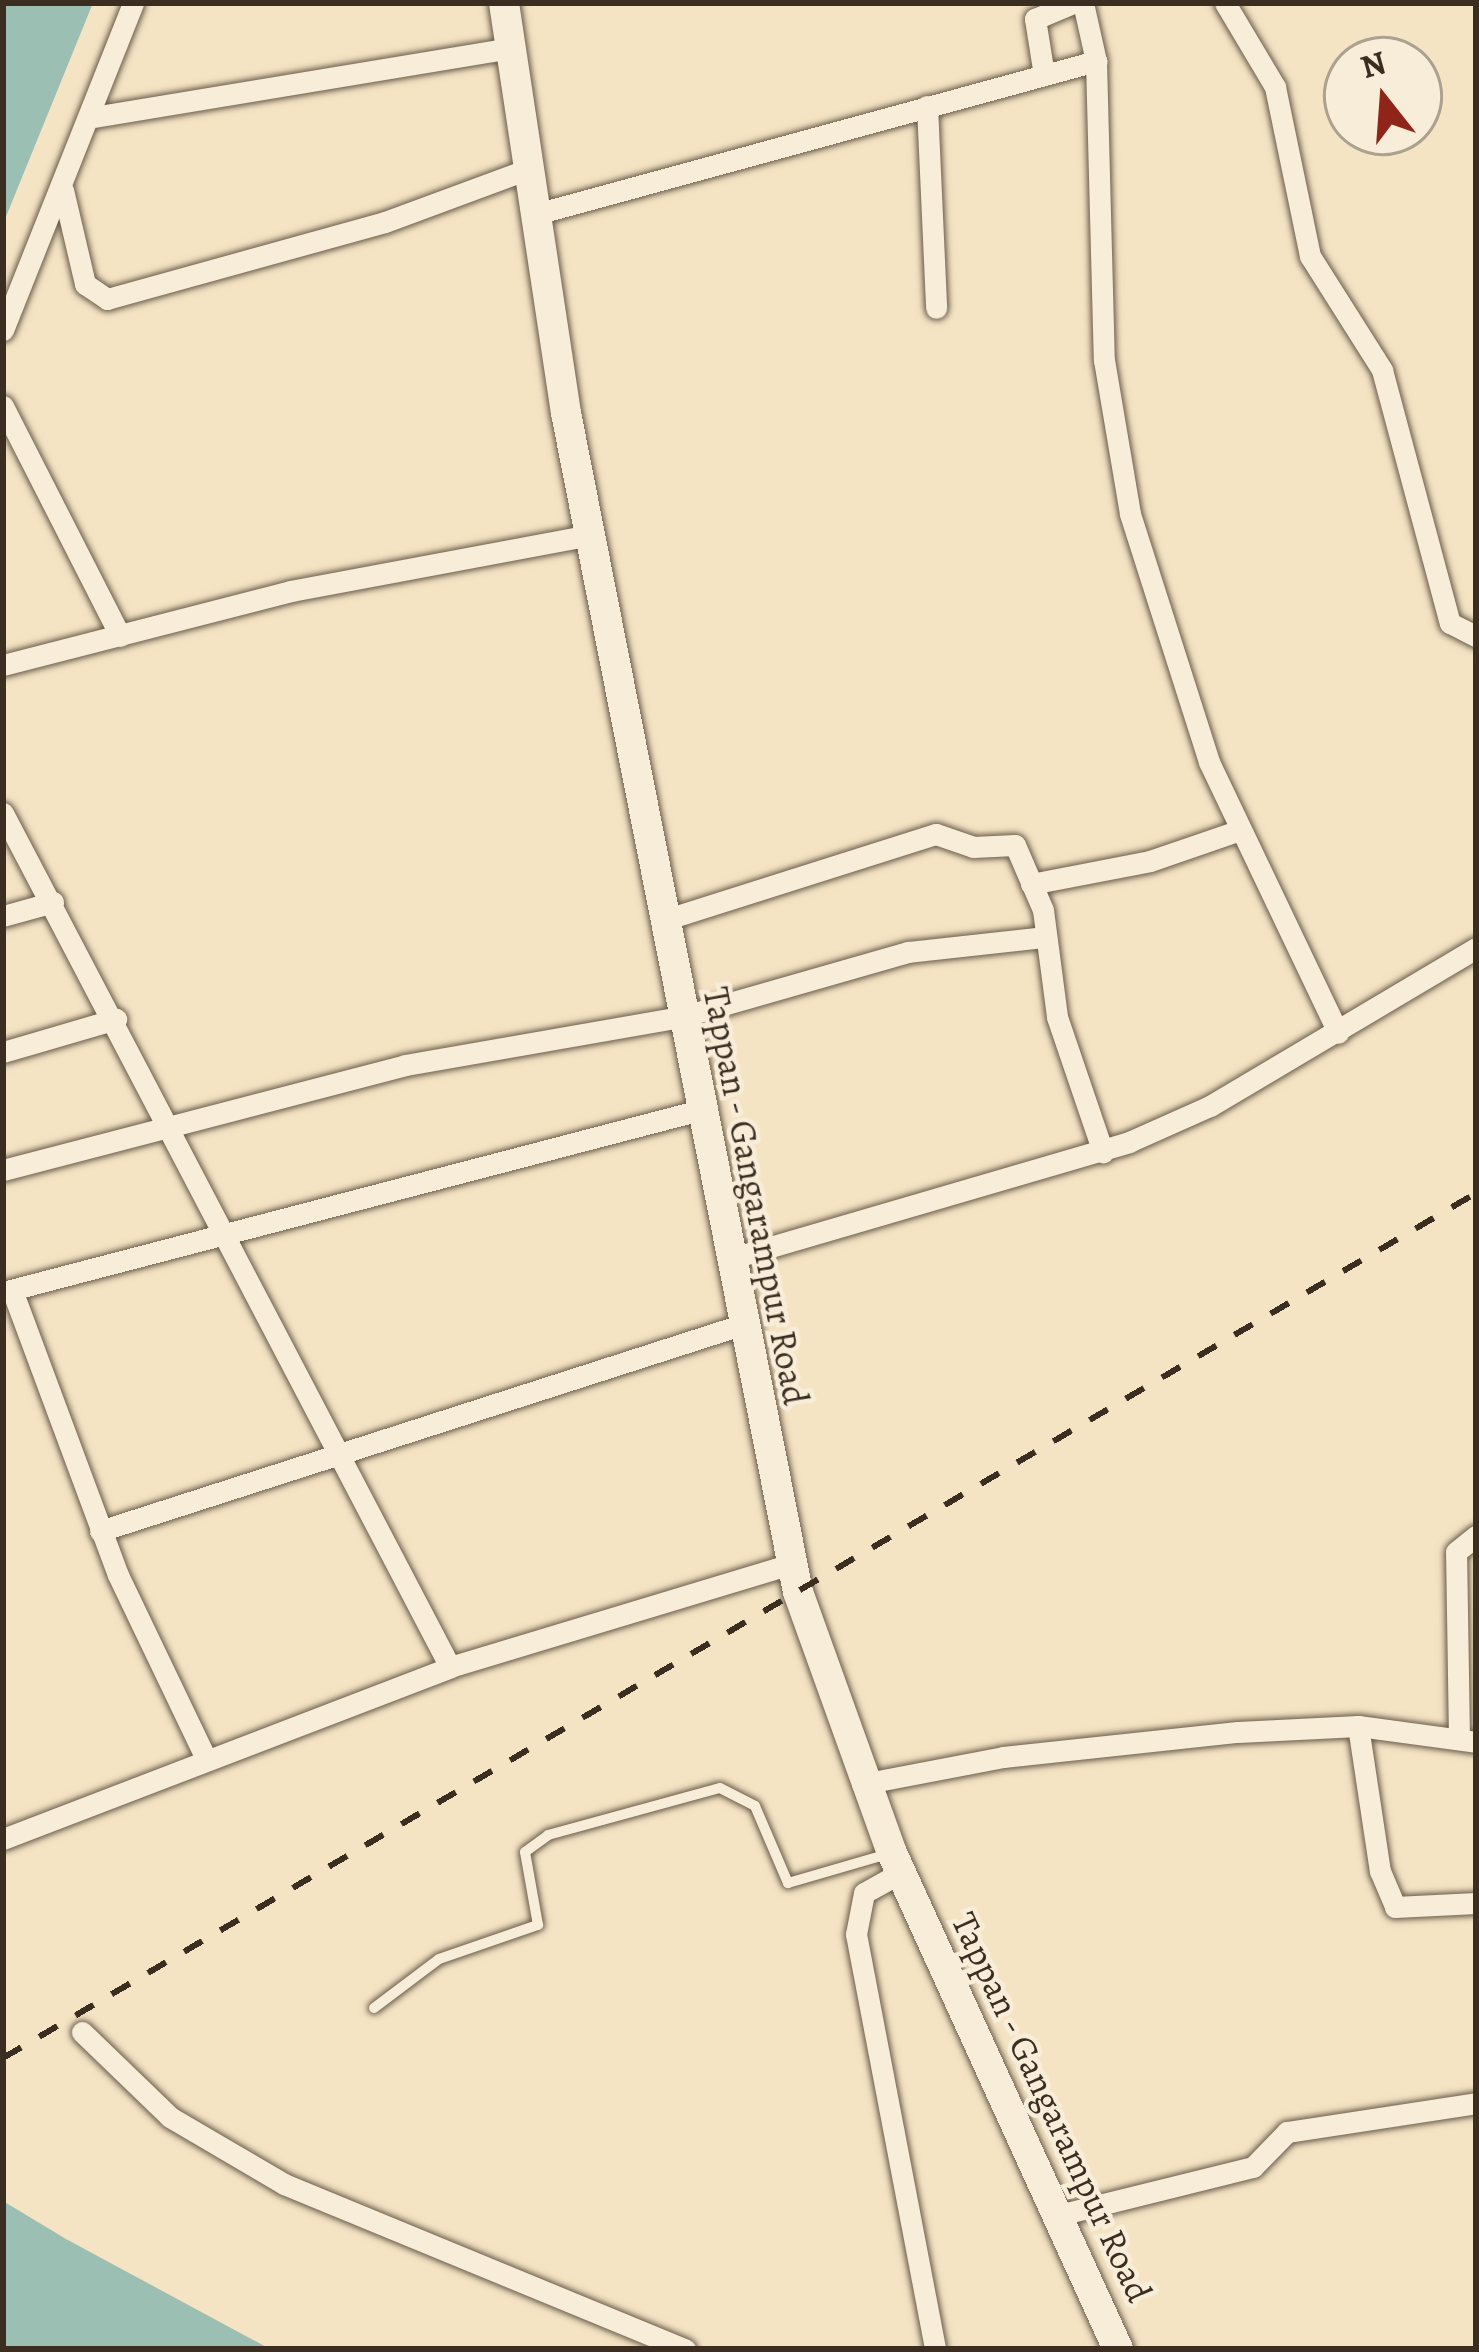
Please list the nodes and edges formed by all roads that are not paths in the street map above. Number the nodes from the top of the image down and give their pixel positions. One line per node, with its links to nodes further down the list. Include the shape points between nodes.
1 (133, 3): 10 (street)
2 (504, 3): 6 (main road, Tappan - Gangarampur Road)
3 (1072, 3): 8 (street, via 1035,19)
4 (1083, 3): 7 (street)
5 (1225, 3): 18 (street, via 1275,87 1310,256 1382,370 1450,622)
6 (510, 48): 10 (street); 11 (main road, Tappan - Gangarampur Road)
7 (1096, 61): 8 (street); 22 (street, via 1104,360 1124,488 1173,657)
8 (1044, 75): 9 (street)
9 (927, 106): 13 (street); 14 (street)
10 (94, 117): 12 (street)
11 (528, 169): 12 (street, via 385,223 106,299 85,284); 13 (main road, Tappan - Gangarampur Road)
12 (63, 190): 15 (street)
13 (536, 214): 17 (main road, Tappan - Gangarampur Road)
14 (936, 308)
15 (3, 331)
16 (3, 406): 19 (street)
17 (589, 535): 19 (street, via 344,579); 26 (main road, Tappan - Gangarampur Road)
18 (1476, 635)
19 (121, 636): 20 (street)
20 (3, 665)
21 (3, 812): 24 (street)
22 (1240, 830): 23 (street, via 1172,856); 31 (street)
23 (1030, 884): 26 (street, via 1015,845 973,847 936,834); 27 (street)
24 (53, 902): 25 (street); 30 (street)
25 (3, 916)
26 (661, 921): 29 (main road, Tappan - Gangarampur Road)
27 (1044, 937): 29 (street, via 908,952); 35 (street, via 1057,1017)
28 (1476, 948): 31 (street)
29 (681, 1017): 33 (main road, Tappan - Gangarampur Road); 34 (street, via 474,1049)
30 (116, 1018): 32 (street); 34 (street)
31 (1338, 1033): 35 (street, via 1210,1106)
32 (3, 1052)
33 (700, 1110): 37 (street); 38 (main road, Tappan - Gangarampur Road)
34 (171, 1123): 36 (street); 37 (street)
35 (1103, 1152): 38 (street)
36 (3, 1170)
37 (226, 1233): 39 (street); 41 (street)
38 (733, 1258): 40 (main road, Tappan - Gangarampur Road)
39 (8, 1292): 42 (street)
40 (745, 1324): 41 (street); 44 (main road, Tappan - Gangarampur Road)
41 (342, 1452): 42 (street); 45 (street)
42 (100, 1532): 48 (street)
43 (1476, 1536): 47 (street, via 1456,1552)
44 (791, 1564): 45 (street); 49 (main road, Tappan - Gangarampur Road)
45 (450, 1667): 48 (street)
46 (1358, 1726): 47 (street); 49 (street, via 1003,1757); 52 (street, via 1380,1871 1395,1907)
47 (1467, 1740)
48 (206, 1759): 50 (street)
49 (862, 1784): 51 (main road, Tappan - Gangarampur Road)
50 (3, 1839)
51 (896, 1863): 53 (lane, via 788,1883 755,1806 720,1788 548,1835 525,1852 538,1925 440,1959); 56 (main road, Tappan - Gangarampur Road); 57 (street, via 864,1893 856,1934)
52 (1476, 1903)
53 (374, 2008)
54 (82, 2032): 58 (street, via 170,2117 267,2175)
55 (1476, 2103): 56 (street, via 1287,2132 1252,2167)
56 (1063, 2215): 59 (main road, Tappan - Gangarampur Road)
57 (933, 2348)
58 (685, 2349)
59 (1118, 2349)

